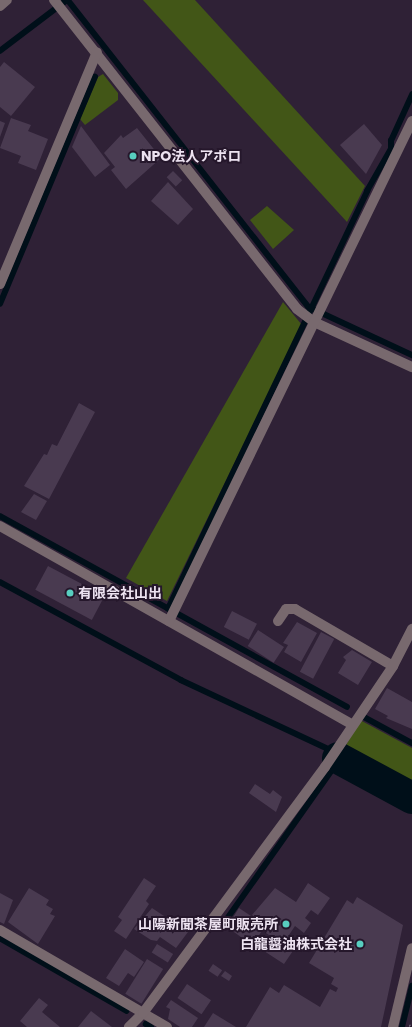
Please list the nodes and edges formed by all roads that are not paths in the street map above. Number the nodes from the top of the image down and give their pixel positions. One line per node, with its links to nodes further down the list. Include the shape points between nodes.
1 (7, 0): 3 (street)
2 (54, 1): 4 (street)
3 (0, 6)
4 (97, 52): 6 (street); 7 (street, via 243,243)
5 (412, 121): 7 (street)
6 (0, 284)
7 (314, 318): 8 (street); 10 (street)
8 (412, 367)
9 (0, 526): 10 (street)
10 (170, 620): 14 (street)
11 (278, 621): 13 (street, via 286,609 295,609)
12 (412, 629): 13 (street)
13 (393, 666): 14 (street)
14 (351, 724): 17 (street, via 325,766)
15 (0, 930): 17 (street)
16 (412, 948): 20 (street)
17 (143, 1013): 18 (street); 19 (street)
18 (129, 1027)
19 (167, 1027)
20 (393, 1027)

